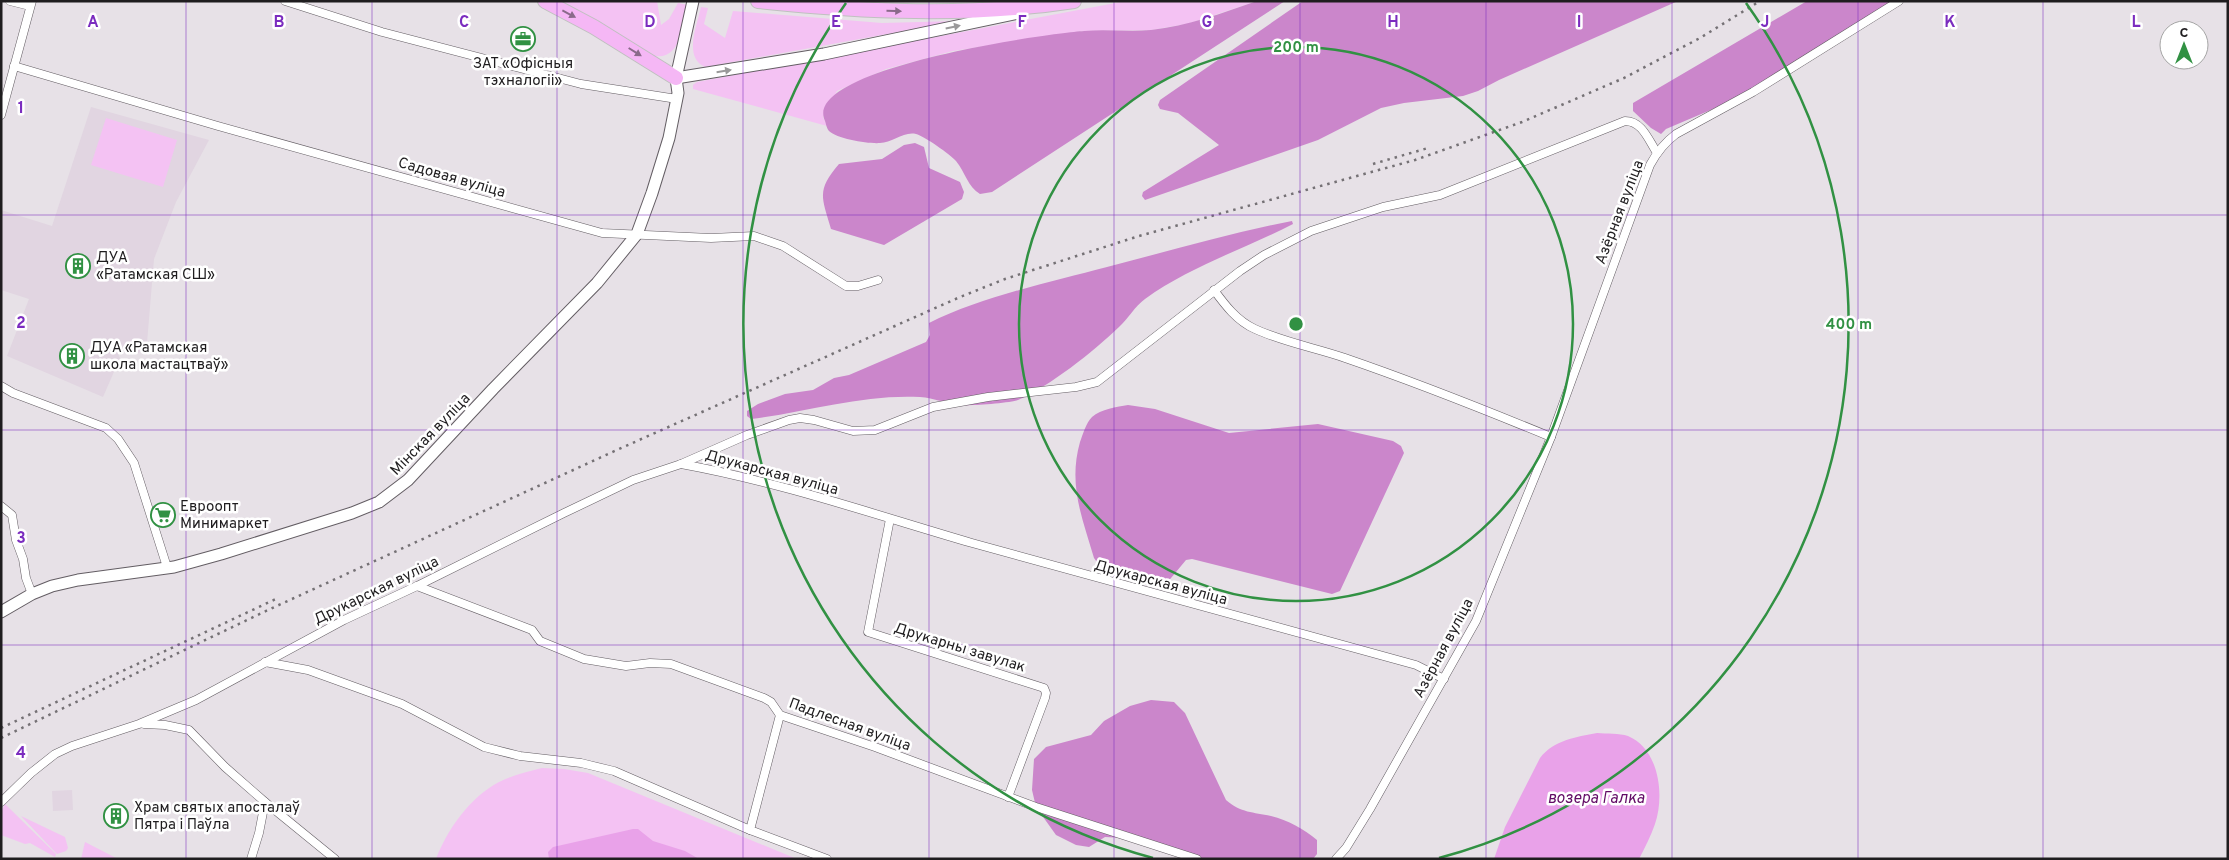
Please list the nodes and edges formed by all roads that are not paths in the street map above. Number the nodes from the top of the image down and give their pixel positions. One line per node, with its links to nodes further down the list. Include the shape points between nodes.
1 (10, 1): 8 (street)
2 (545, 1): 10 (highway, one-way to 10)
3 (693, 1): 10 (street, Мінская вуліца)
4 (758, 1): 5 (highway, one-way to 5, via 893,11 1010,8)
5 (1074, 1): 10 (street, one-way to 5, via 824,54)
6 (1899, 1): 13 (street, Азёрная вуліца, via 1746,96 1676,134)
7 (286, 2): 11 (street, via 382,32 581,84)
8 (31, 4): 9 (street)
9 (14, 66): 12 (street); 14 (street, Садовая вуліца, via 602,233)
10 (676, 78): 11 (street, Мінская вуліца)
11 (677, 99): 14 (street, Мінская вуліца, via 661,167)
12 (1, 115)
13 (1657, 153): 16 (street, via 1639,125 1625,121 1440,195 1383,207 1310,231 1264,255); 18 (street, Азёрная вуліца)
14 (637, 234): 15 (street, Садовая вуліца, via 711,238 754,236 783,246 846,286); 22 (street, Мінская вуліца, via 597,283 493,388 416,473 389,495 352,513 205,559)
15 (878, 280)
16 (1214, 290): 18 (street, via 1226,307 1254,329 1448,395); 19 (street, via 1098,382 933,407 875,430 853,431 814,420 789,420)
17 (1, 386): 22 (street, via 101,426 118,439 134,463)
18 (1551, 437): 27 (street, Азёрная вуліца, via 1476,621)
19 (681, 464): 21 (street, Друкарская вуліца, via 726,472); 23 (street, Друкарская вуліца, via 633,480)
20 (1, 506): 24 (street, via 12,515)
21 (890, 520): 27 (street, Друкарская вуліца, via 1416,665); 30 (street, Друкарны завулак, via 868,632 1044,688 1045,698)
22 (167, 567): 24 (street, Мінская вуліца, via 78,580)
23 (418, 586): 26 (street, Друкарская вуліца); 28 (street, Падлесная вуліца, via 532,630 540,641 584,659 626,666 671,664 764,698)
24 (32, 594): 25 (street, Мінская вуліца)
25 (1, 612)
26 (265, 662): 29 (street, Друкарская вуліца, via 196,700); 33 (street, via 308,670 402,704 484,746 520,756 581,763 614,771)
27 (1444, 679): 38 (street, Азёрная вуліца, via 1370,809)
28 (780, 715): 30 (street, Падлесная вуліца); 33 (street)
29 (139, 724): 31 (street, Друкарская вуліца, via 55,754); 32 (street, via 189,730)
30 (1008, 797): 37 (street, Падлесная вуліца)
31 (1, 802)
32 (265, 802): 34 (street); 35 (street)
33 (750, 830): 36 (street)
34 (251, 859)
35 (335, 859)
36 (827, 859)
37 (1197, 859)
38 (1336, 859)

